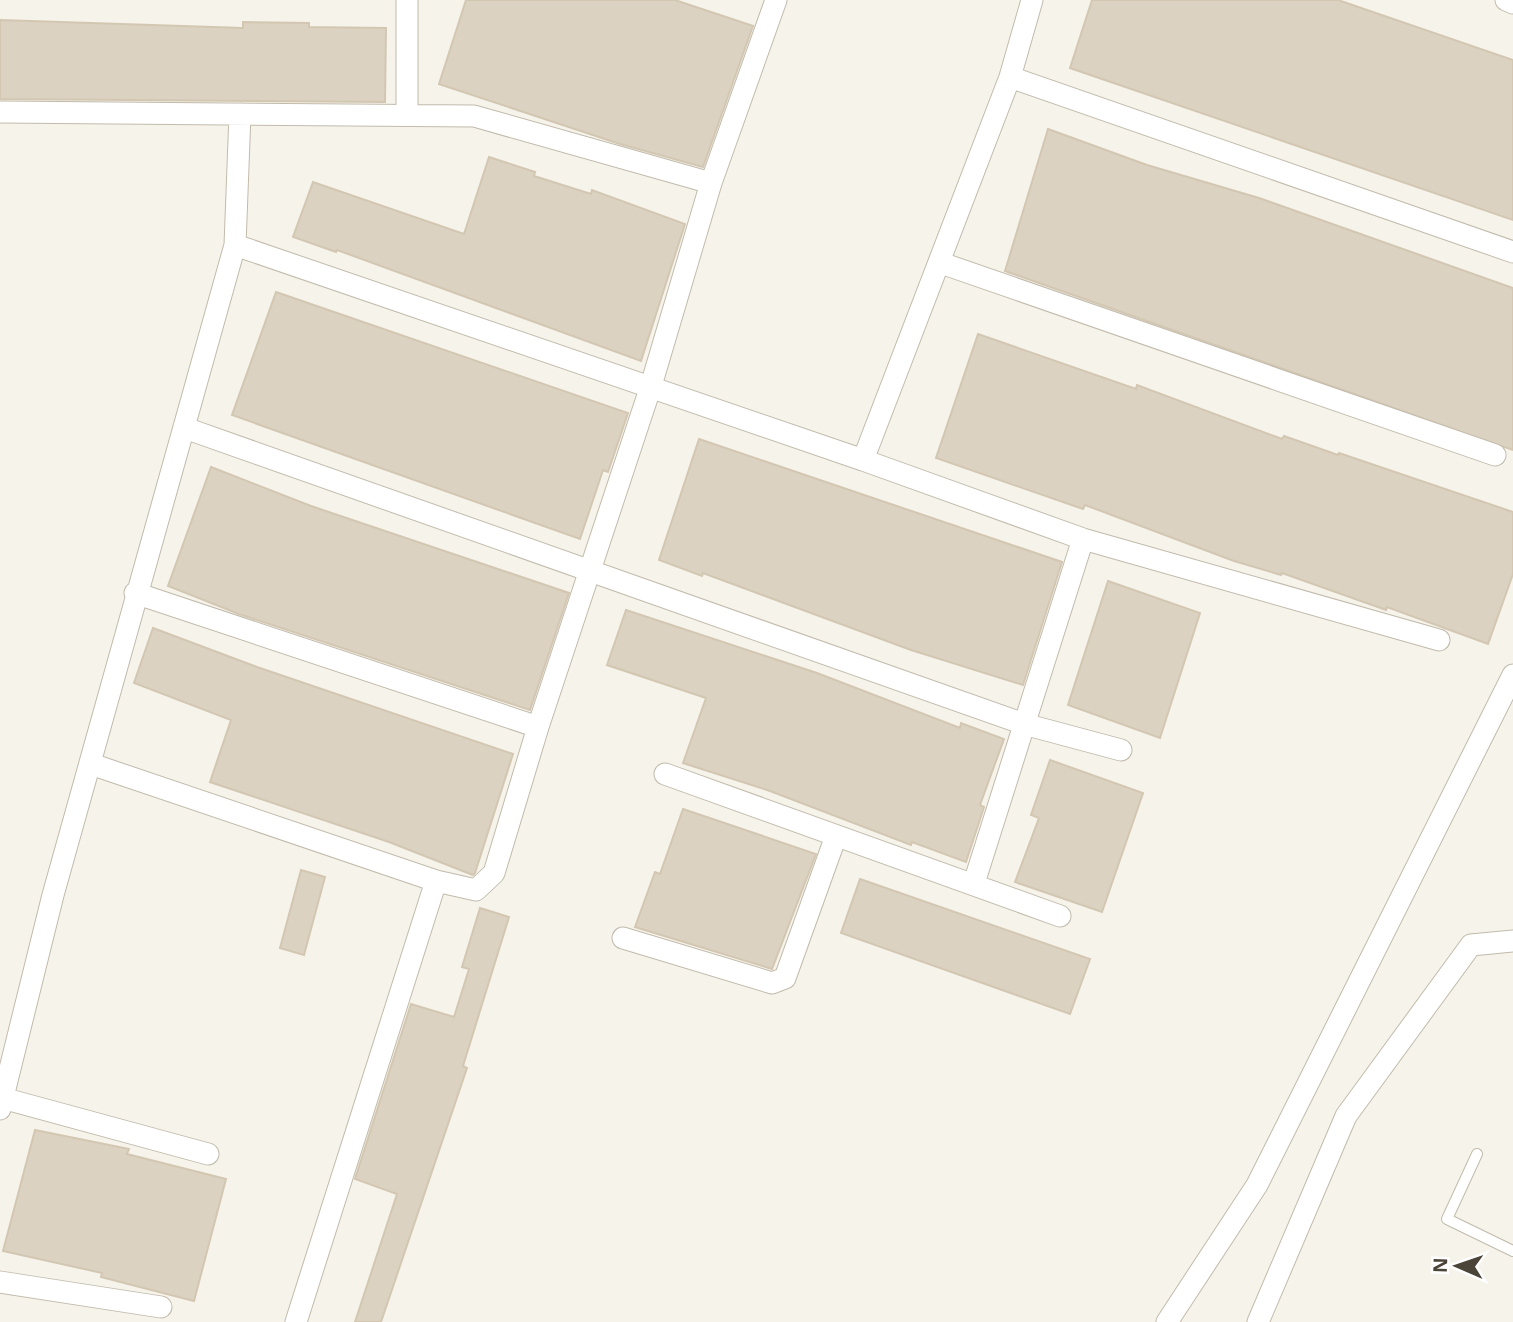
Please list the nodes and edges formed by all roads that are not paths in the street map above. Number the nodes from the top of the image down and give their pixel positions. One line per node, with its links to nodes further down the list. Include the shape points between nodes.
1 (407, 0): 9 (street)
2 (776, 0): 10 (street)
3 (1032, 0): 6 (street)
4 (1506, 0): 5 (street)
5 (1513, 3)
6 (1010, 77): 12 (street); 13 (street)
7 (0, 112): 8 (street)
8 (240, 114): 9 (street); 11 (street)
9 (407, 114): 10 (street, via 474,116)
10 (711, 183): 14 (street)
11 (235, 245): 14 (street); 15 (street)
12 (1513, 252)
13 (941, 263): 16 (street); 17 (street)
14 (650, 389): 17 (street); 19 (street)
15 (185, 428): 19 (street); 20 (street)
16 (1495, 455)
17 (863, 460): 18 (street)
18 (1083, 539): 21 (street); 23 (street)
19 (589, 570): 23 (street); 24 (street)
20 (135, 593): 24 (street); 26 (street)
21 (1438, 640)
22 (1513, 675): 41 (street, via 1257,1185)
23 (1024, 724): 25 (street); 30 (street)
24 (538, 727): 29 (street, via 494,873 476,890)
25 (1121, 750)
26 (91, 764): 29 (street); 34 (street)
27 (666, 774): 28 (street)
28 (836, 836): 30 (street); 32 (street, via 785,978 772,983)
29 (436, 881): 40 (street)
30 (974, 883): 31 (street)
31 (1060, 916)
32 (623, 937)
33 (1513, 941): 42 (street, via 1471,945 1346,1116)
34 (1, 1103): 35 (street)
35 (208, 1154)
36 (1477, 1154): 37 (lane, via 1447,1219)
37 (1513, 1251)
38 (0, 1282): 39 (street)
39 (161, 1307)
40 (296, 1322)
41 (1167, 1322)
42 (1258, 1322)

